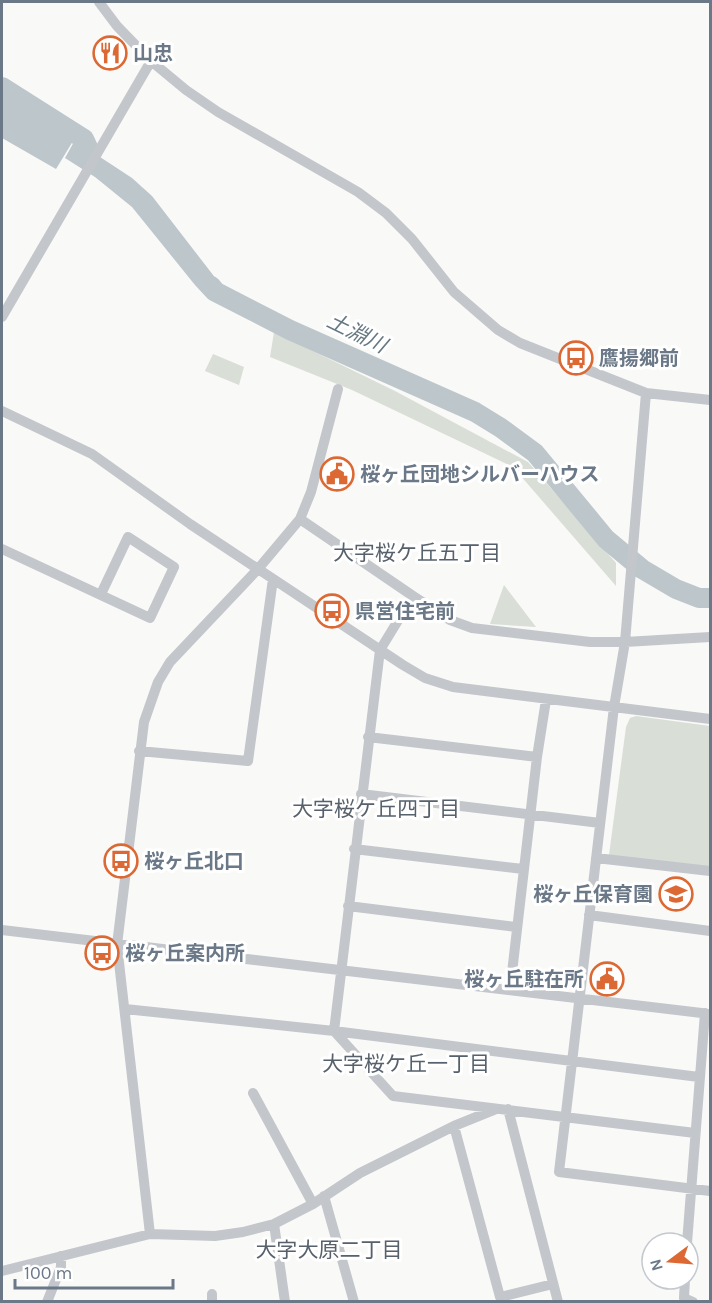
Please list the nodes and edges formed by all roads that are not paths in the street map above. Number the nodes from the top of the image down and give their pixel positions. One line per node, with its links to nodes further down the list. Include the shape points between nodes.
1 (99, 2): 2 (street)
2 (151, 61): 3 (street); 5 (street, via 218,112 358,192 386,213 454,292 498,330 520,343)
3 (2, 317)
4 (338, 389): 8 (street)
5 (646, 393): 6 (street); 15 (street)
6 (711, 400)
7 (2, 411): 10 (street, via 92,454)
8 (300, 519): 10 (street); 13 (street)
9 (2, 549): 12 (street)
10 (258, 569): 11 (street); 21 (street, via 170,662 149,702)
11 (273, 579): 16 (street); 21 (street, via 249,761)
12 (101, 594): 12 (street, via 128,537 174,567 150,618)
13 (413, 596): 15 (street, via 450,620 472,628 590,642); 16 (street)
14 (711, 637): 15 (street)
15 (625, 642): 18 (street)
16 (380, 650): 17 (street, via 425,678 453,687); 20 (street)
17 (546, 700): 18 (street); 22 (street)
18 (614, 707): 19 (street); 25 (street)
19 (711, 719)
20 (368, 736): 22 (street); 23 (street)
21 (139, 751): 35 (street)
22 (537, 757): 24 (street)
23 (361, 794): 24 (street); 26 (street)
24 (529, 813): 25 (street); 28 (street)
25 (600, 824): 27 (street)
26 (354, 849): 28 (street); 30 (street)
27 (596, 858): 29 (street); 31 (street)
28 (523, 869): 32 (street)
29 (711, 871)
30 (348, 906): 32 (street); 36 (street)
31 (589, 915): 34 (street); 38 (street)
32 (516, 927): 37 (street)
33 (2, 930): 35 (street)
34 (711, 931)
35 (117, 945): 36 (street); 39 (street)
36 (340, 970): 37 (street); 41 (street)
37 (510, 990): 38 (street)
38 (579, 999): 40 (street); 42 (street)
39 (125, 1009): 41 (street); 55 (street)
40 (708, 1014): 43 (street)
41 (334, 1031): 42 (street); 45 (street, via 393,1096)
42 (572, 1061): 43 (street); 46 (street)
43 (699, 1077): 48 (street)
44 (253, 1093): 52 (street)
45 (503, 1108): 46 (street); 47 (street); 58 (street)
46 (565, 1116): 48 (street); 49 (street, via 559,1172)
47 (454, 1126): 51 (street, via 360,1173); 58 (street, via 500,1297)
48 (695, 1133): 49 (street)
49 (690, 1188): 50 (street); 54 (street)
50 (711, 1191)
51 (324, 1196): 52 (street); 62 (street)
52 (313, 1204): 53 (street)
53 (274, 1224): 55 (street, via 215,1236); 61 (street)
54 (688, 1231)
55 (150, 1234): 56 (street)
56 (61, 1256): 57 (street); 60 (street, via 61,1267)
57 (2, 1271)
58 (553, 1284): 63 (street)
59 (684, 1291): 64 (street, via 684,1298)
60 (47, 1302)
61 (285, 1302)
62 (354, 1302)
63 (558, 1302)
64 (693, 1302)

